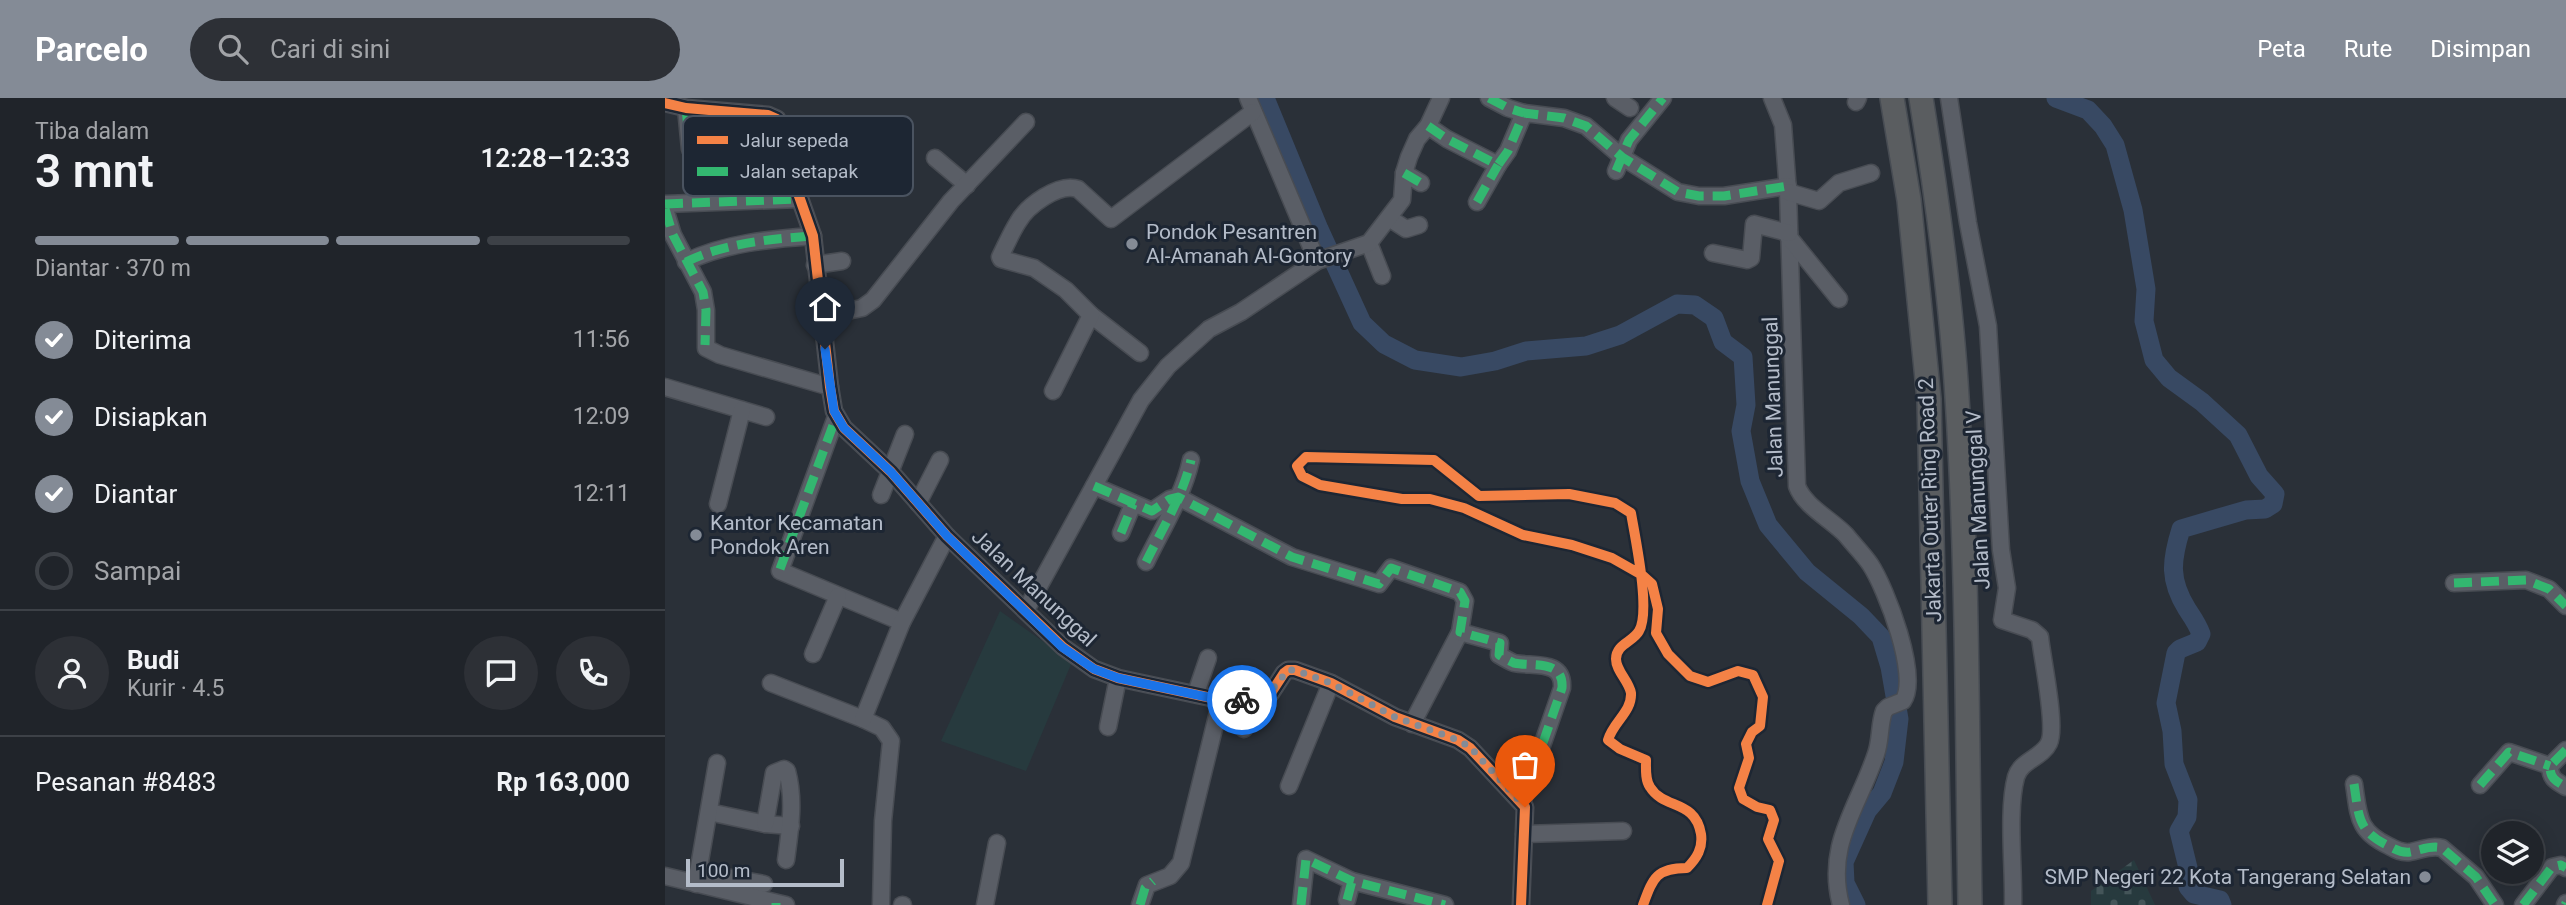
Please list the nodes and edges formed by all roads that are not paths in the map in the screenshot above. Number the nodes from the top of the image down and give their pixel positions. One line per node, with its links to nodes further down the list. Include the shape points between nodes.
1 (1441, 98): 17 (street)
2 (1489, 98): 13 (street)
3 (1615, 98): 12 (street)
4 (1663, 98): 20 (street, via 1629,140)
5 (1772, 98): 25 (street, Jalan Manunggal, via 1783,125)
6 (1892, 98): 111 (highway, Jakarta Outer Ring Road 2, via 1909,200 1929,399)
7 (1921, 98): 112 (highway, Jakarta Outer Ring Road 2, via 1937,197 1957,396)
8 (1949, 98): 113 (street, Jalan Manunggal V, via 1987,326 2007,588 2002,620 2040,637 2051,722 2049,743 2016,776)
9 (665, 103): 11 (street)
10 (1251, 105): 36 (street); 42 (street, via 1111,219 1071,186 1056,190 1026,211 1001,259 1034,268 1066,289)
11 (686, 108): 14 (street); 15 (street)
12 (1630, 108)
13 (1524, 113): 19 (street); 20 (street, via 1579,123)
14 (687, 116)
15 (765, 116)
16 (1026, 122): 24 (street)
17 (1428, 126): 19 (street); 21 (street, via 1417,139)
18 (935, 158): 24 (street)
19 (1499, 164): 28 (street)
20 (1619, 164): 25 (street, via 1678,192 1699,196)
21 (1404, 173): 23 (street); 30 (street, via 1402,200)
22 (1871, 173): 25 (street, via 1839,183 1819,201)
23 (1422, 183)
24 (967, 185): 43 (street, via 873,300 862,308)
25 (1788, 189): 32 (street, Jalan Manunggal)
26 (798, 196): 27 (street)
27 (799, 199): 29 (street); 33 (street)
28 (1477, 202)
29 (665, 207): 38 (street)
30 (1389, 218): 31 (street, via 1406,229); 34 (street)
31 (1419, 225)
32 (1789, 234): 35 (street, via 1754,224 1749,260); 41 (street); 110 (street, Jalan Manunggal, via 1797,486 1803,497 1843,532 1878,577 1905,655 1909,691 1882,717 1878,750 1840,842 1836,886)
33 (813, 236): 38 (street, via 731,247); 39 (street)
34 (1369, 243): 36 (street); 40 (street)
35 (1713, 253)
36 (1328, 256): 55 (street, via 1209,329 1168,366 1141,400)
37 (842, 261): 39 (street)
38 (686, 262): 46 (street, via 703,292 708,350)
39 (815, 265): 43 (street)
40 (1382, 275)
41 (1839, 299)
42 (1091, 315): 44 (street); 47 (street)
43 (822, 316): 46 (street)
44 (1140, 353)
45 (665, 387): 48 (street)
46 (830, 387): 50 (street)
47 (1053, 391)
48 (742, 410): 49 (street); 59 (street)
49 (766, 417)
50 (836, 417): 54 (street, Jalan Manunggal); 65 (street, via 780,571)
51 (905, 434): 54 (street)
52 (940, 460): 58 (street)
53 (1191, 460): 57 (street)
54 (891, 472): 56 (street); 58 (street, Jalan Manunggal)
55 (1094, 486): 60 (street); 67 (street)
56 (881, 495)
57 (1178, 498): 60 (street, via 1152,511); 63 (street); 69 (street, via 1292,557 1379,584 1391,568 1457,591 1465,601)
58 (918, 503): 62 (street, Jalan Manunggal)
59 (718, 504)
60 (1133, 504): 61 (street)
61 (1121, 533)
62 (947, 536): 67 (street, Jalan Manunggal); 68 (street)
63 (1146, 562)
64 (2454, 583): 66 (street, via 2526,580 2549,590)
65 (838, 596): 68 (street); 70 (street)
66 (2566, 606)
67 (1026, 610): 72 (street, Jalan Manunggal, via 1074,656)
68 (902, 622): 78 (street)
69 (1460, 632): 79 (street); 89 (street, via 1500,643 1503,658 1546,666 1562,679)
70 (813, 654)
71 (1208, 658): 75 (street)
72 (1118, 678): 75 (street, Jalan Manunggal); 80 (street)
73 (771, 683): 78 (street)
74 (1331, 683): 77 (street, Jalan Manunggal, via 1288,670 1265,698); 79 (street, Jalan Manunggal); 87 (street)
75 (1196, 694): 76 (street, Jalan Manunggal)
76 (1221, 700): 77 (street, Jalan Manunggal); 106 (street, via 1181,863 1170,876 1147,885)
77 (1247, 700): 81 (street)
78 (863, 719): 104 (street, via 882,729 891,741)
79 (1412, 724): 89 (street, Jalan Manunggal, via 1470,747)
80 (1108, 727)
81 (1244, 729)
82 (2566, 750): 84 (street)
83 (717, 763): 90 (street)
84 (2550, 766): 86 (street, via 2509,752); 88 (street, via 2551,778)
85 (2354, 784): 114 (street, via 2368,835 2400,852 2442,848 2476,877)
86 (2480, 785)
87 (1289, 786)
88 (2566, 787)
89 (1522, 803): 94 (street)
90 (709, 812): 91 (street); 99 (street)
91 (765, 824): 92 (street); 92 (street, via 774,773 784,769 789,776)
92 (791, 826): 96 (street)
93 (1623, 831): 94 (street)
94 (1524, 834): 109 (street)
95 (997, 843): 105 (street)
96 (786, 860)
97 (2566, 868): 115 (street, via 2552,867)
98 (665, 876): 99 (street)
99 (697, 878): 101 (street); 103 (street)
100 (1352, 881): 102 (street); 107 (street, via 1306,859); 108 (street)
101 (764, 884)
102 (1347, 900)
103 (779, 904)
104 (881, 905)
105 (985, 905)
106 (1140, 905)
107 (1301, 905)
108 (1445, 905)
109 (1521, 905)
110 (1841, 905)
111 (1940, 905)
112 (1970, 905)
113 (2013, 905)
114 (2495, 905)
115 (2523, 905)

